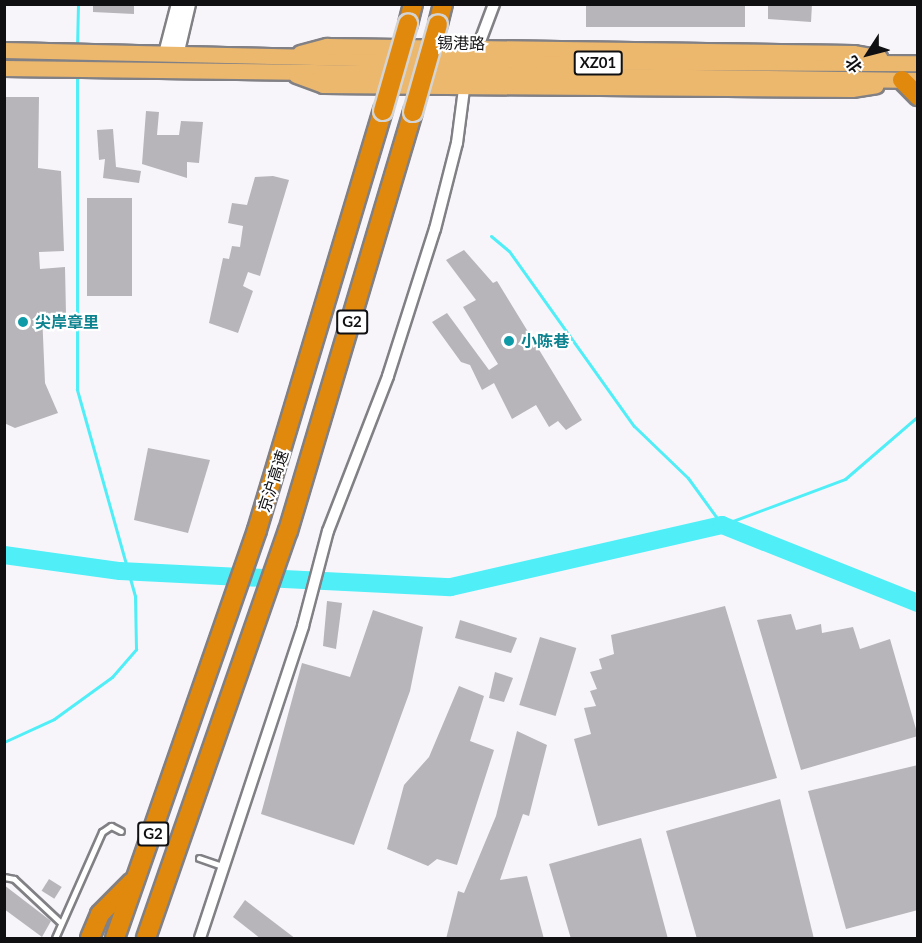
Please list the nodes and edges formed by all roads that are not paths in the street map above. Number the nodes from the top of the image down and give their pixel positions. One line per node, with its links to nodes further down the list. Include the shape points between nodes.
1 (178, 4): 7 (street)
2 (188, 4): 7 (street)
3 (413, 4): 15 (highway, 京沪高速 / G2, bridge, via 257,530)
4 (443, 4): 21 (highway, 京沪高速 / G2, bridge, via 288,531)
5 (494, 4): 8 (street)
6 (4, 50): 7 (main road)
7 (172, 50): 8 (main road, via 291,56 327,46)
8 (470, 67): 9 (main road, via 323,85 290,73); 10 (main road, via 853,53); 10 (main road, via 852,89); 14 (street, via 457,143 435,229 320,558)
9 (4, 68)
10 (910, 71): 11 (highway)
11 (918, 96)
12 (121, 831): 17 (lane, via 111,826 102,832)
13 (199, 858): 14 (lane)
14 (222, 866): 22 (street)
15 (138, 876): 19 (highway, 京沪高速 / G2, via 100,914); 20 (highway)
16 (4, 877): 17 (lane, via 14,879)
17 (61, 921): 18 (lane)
18 (52, 939)
19 (90, 939)
20 (115, 939)
21 (146, 939)
22 (200, 939)

